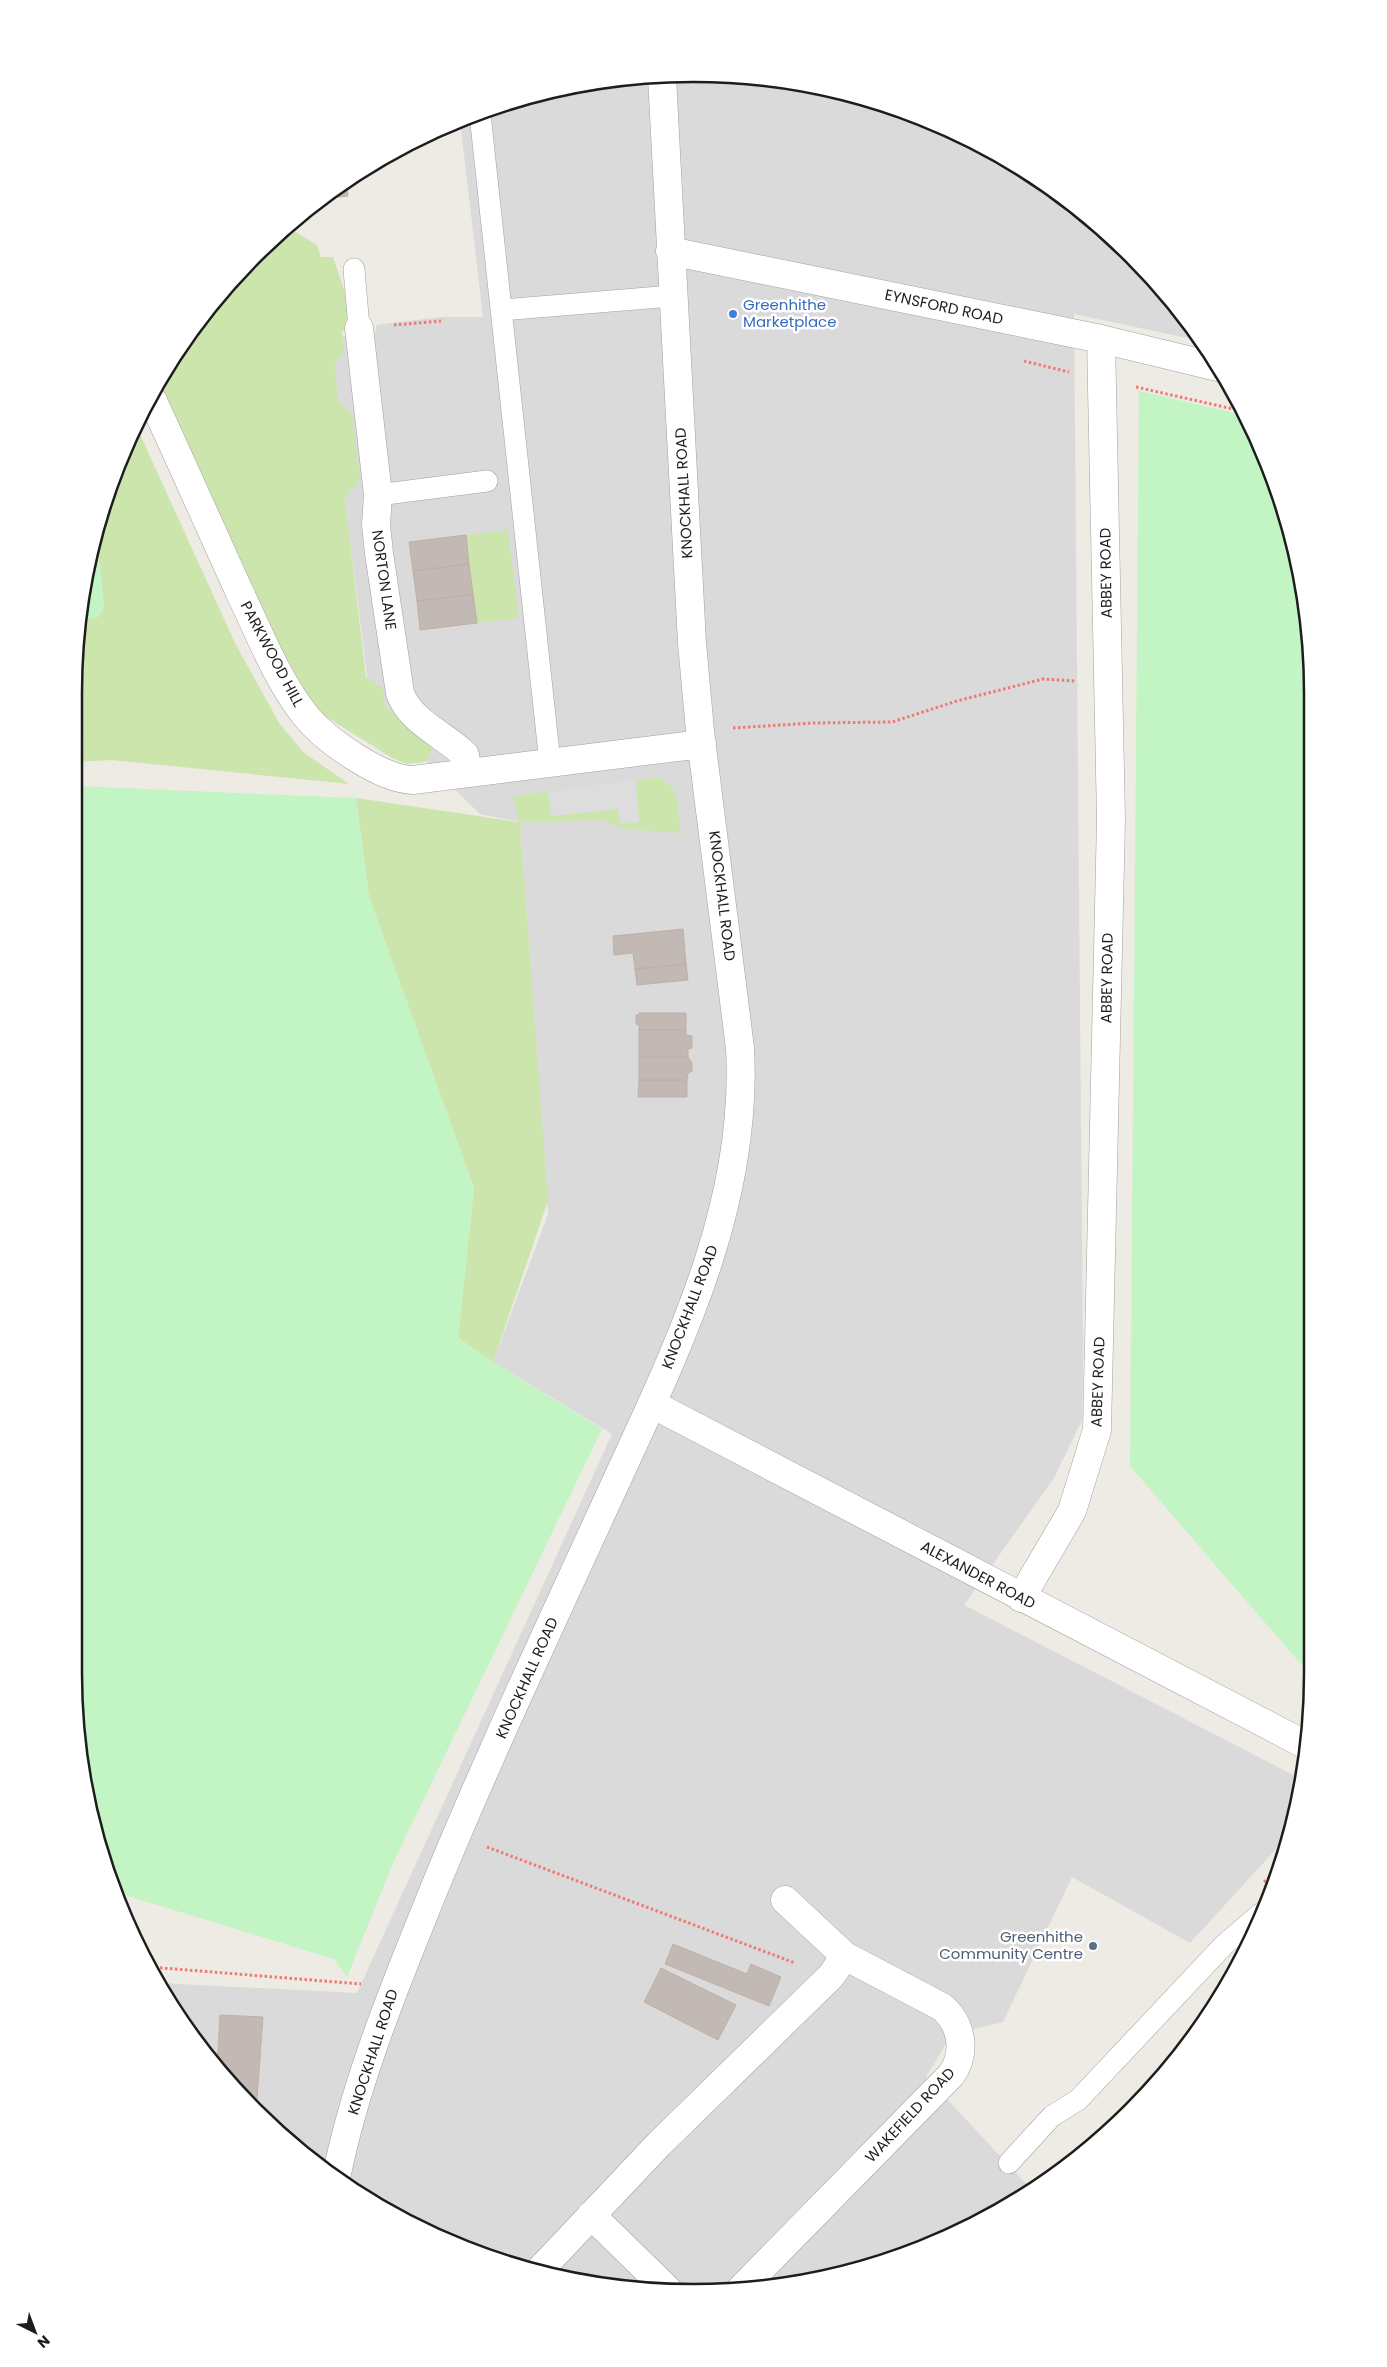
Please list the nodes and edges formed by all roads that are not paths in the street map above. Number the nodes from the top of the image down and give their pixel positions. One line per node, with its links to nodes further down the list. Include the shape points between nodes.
1 (662, 84): 3 (street, KNOCKHALL ROAD)
2 (481, 121): 6 (lane)
3 (670, 251): 5 (street, KNOCKHALL ROAD); 8 (street, EYNSFORD ROAD)
4 (354, 269): 7 (lane)
5 (672, 296): 6 (lane); 13 (street, KNOCKHALL ROAD, via 691,625)
6 (502, 310): 14 (lane)
7 (359, 328): 12 (street, NORTON LANE)
8 (1101, 339): 9 (street, EYNSFORD ROAD); 17 (street, ABBEY ROAD, via 1111,819 1097,1430 1072,1511)
9 (1209, 365)
10 (155, 405): 15 (street, PARKWOOD HILL, via 260,636 289,691 308,718 327,737 400,779)
11 (487, 482): 12 (lane)
12 (378, 495): 15 (street, NORTON LANE, via 376,525 379,553 400,692 413,713 464,753)
13 (701, 737): 14 (street, PARKWOOD HILL); 16 (street, KNOCKHALL ROAD, via 736,1004 741,1098 733,1161 712,1253)
14 (550, 764): 15 (street, PARKWOOD HILL)
15 (468, 773)
16 (652, 1404): 17 (street, ALEXANDER ROAD); 23 (street, KNOCKHALL ROAD, via 455,1835 395,1987)
17 (1021, 1598): 18 (street, ALEXANDER ROAD)
18 (1300, 1742)
19 (786, 1900): 21 (street, WAKEFIELD ROAD)
20 (1251, 1921): 22 (lane, via 1224,1945 1078,2100 1052,2116)
21 (838, 1966): 24 (street); 26 (street, WAKEFIELD ROAD, via 938,2004 947,2011 958,2030 958,2060 951,2075 918,2110)
22 (1009, 2163)
23 (338, 2170)
24 (591, 2215): 25 (street); 27 (street)
25 (544, 2266)
26 (748, 2281)
27 (661, 2283)

